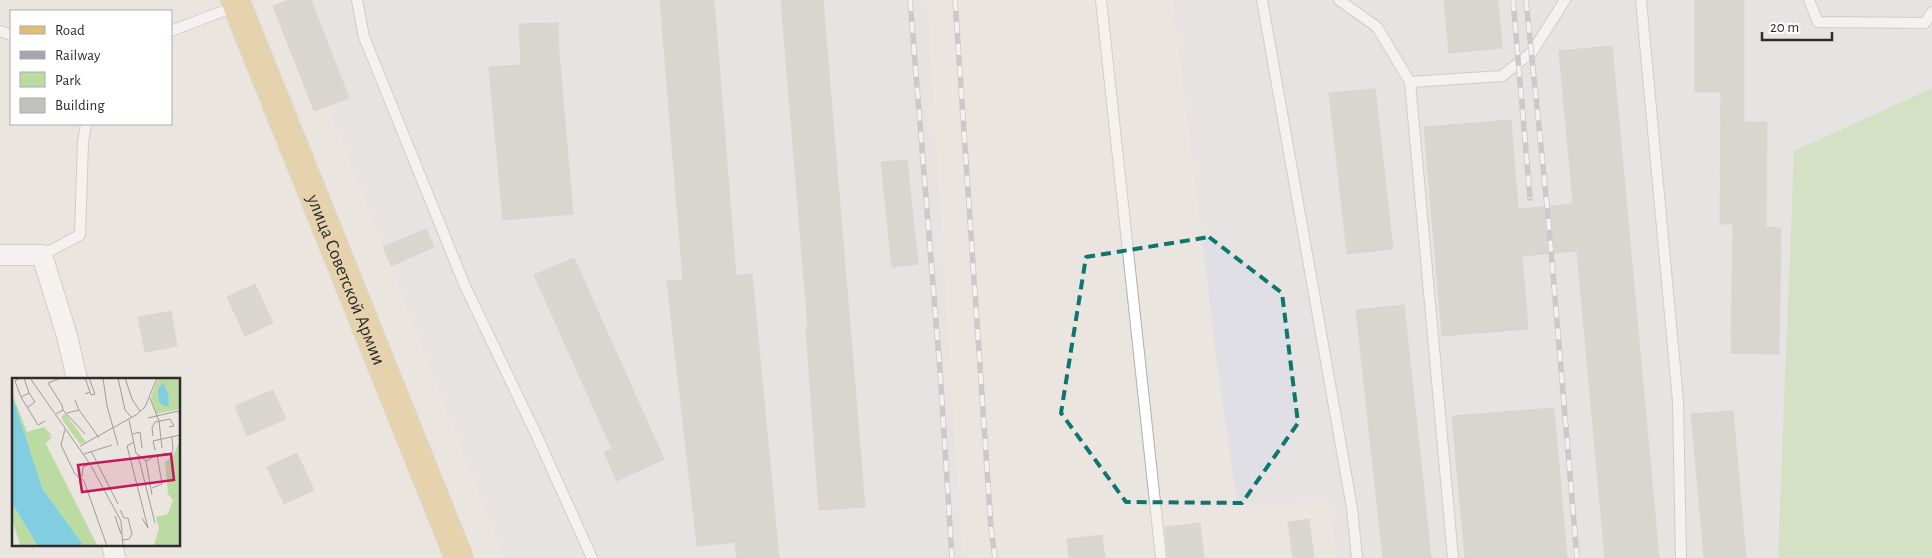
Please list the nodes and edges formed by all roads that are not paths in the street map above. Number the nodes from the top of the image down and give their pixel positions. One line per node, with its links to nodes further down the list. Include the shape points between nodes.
1 (357, 0): 17 (lane, via 364,37 465,286)
2 (1101, 0): 18 (lane)
3 (1262, 0): 19 (lane, via 1352,508)
4 (1339, 0): 11 (lane, via 1377,27)
5 (1565, 0): 11 (lane, via 1532,52 1502,76)
6 (1642, 0): 21 (lane, via 1678,401)
7 (1809, 0): 9 (lane, via 1818,22 1925,23)
8 (236, 3): 10 (lane); 16 (main road, улица Советской Армии)
9 (1932, 12)
10 (172, 32)
11 (1410, 82): 20 (lane)
12 (86, 125): 14 (lane, via 82,142 80,235)
13 (0, 255): 14 (street)
14 (42, 255): 15 (street)
15 (77, 378)
16 (460, 558)
17 (592, 558)
18 (1161, 558)
19 (1357, 558)
20 (1453, 558)
21 (1681, 558)

